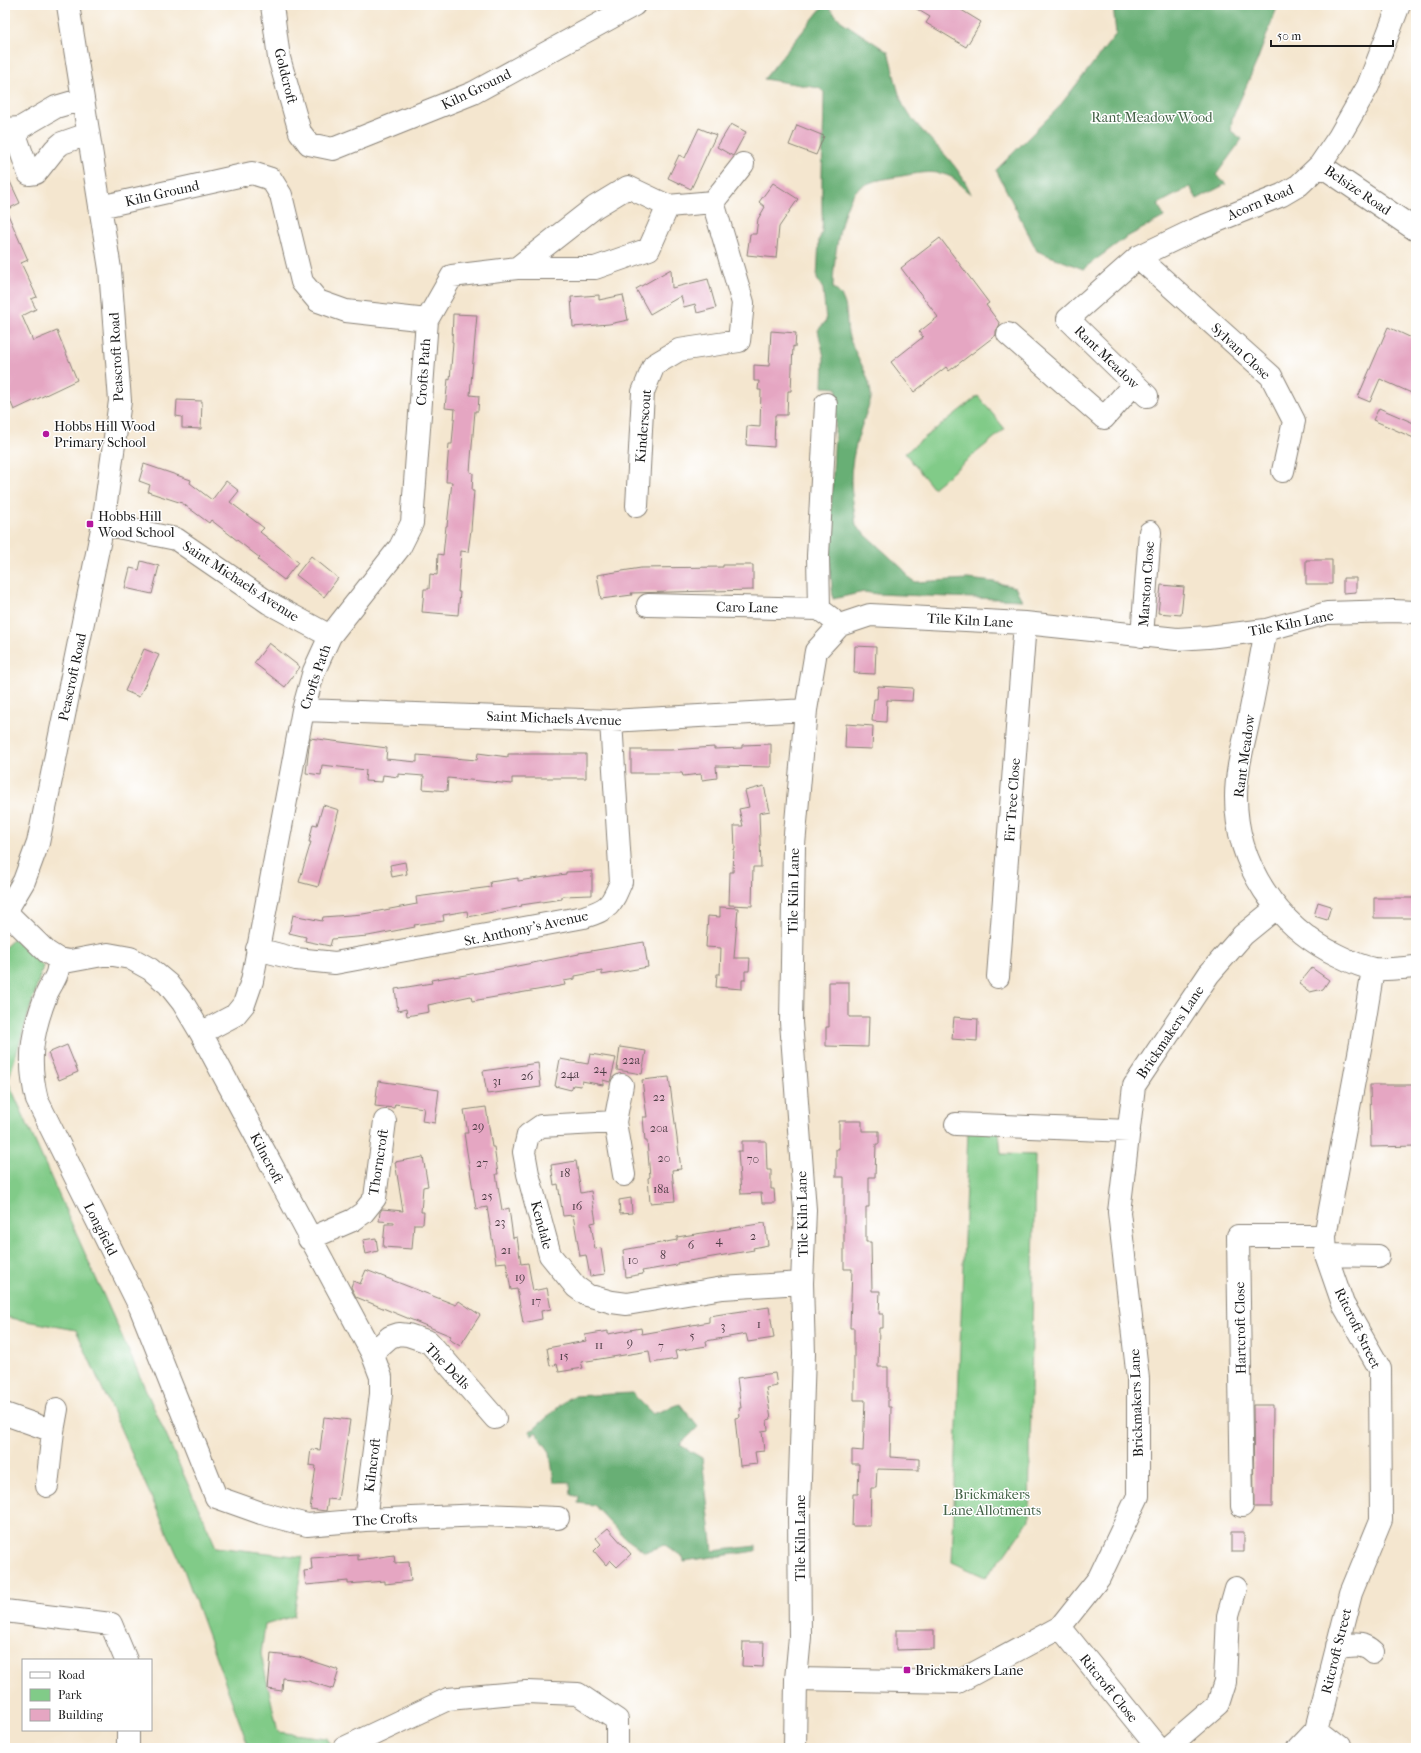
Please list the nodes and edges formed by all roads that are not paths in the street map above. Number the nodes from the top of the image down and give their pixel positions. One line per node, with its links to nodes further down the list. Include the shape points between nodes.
1 (68, 5): 5 (street, Peascroft Road)
2 (272, 5): 8 (street, Goldcroft, via 279,58 300,132)
3 (634, 5): 8 (street, Kiln Ground, via 473,93 333,149)
4 (1398, 5): 10 (street, Acorn Road, via 1368,86 1339,137)
5 (83, 99): 6 (street, via 56,107); 7 (street, Peascroft Road)
6 (13, 128): 7 (street, via 29,174 36,173 62,143)
7 (88, 134): 14 (street, Peascroft Road)
8 (309, 144)
9 (743, 164): 12 (street)
10 (1320, 164): 15 (street, Belsize Road); 16 (street, Acorn Road, via 1299,185 1282,195 1194,230)
11 (271, 179): 14 (street, Kiln Ground, via 252,173); 19 (street, Crofts Path, via 281,195 302,282 318,301 346,311)
12 (713, 202): 13 (street); 23 (street, Kinderscout, via 743,303 739,341 680,350 654,365 643,392)
13 (668, 206): 17 (street, Crofts Path, via 648,249 595,268); 17 (street, via 628,187 595,206)
14 (100, 207): 24 (street, Peascroft Road, via 110,269 120,401)
15 (1416, 230)
16 (1138, 257): 18 (street, Acorn Road); 22 (street, Sylvan Close, via 1271,376 1294,421)
17 (517, 268): 19 (street, Crofts Path, via 452,276)
18 (1068, 319): 20 (street, Rant Meadow, via 1141,390 1127,394 1104,418)
19 (427, 320): 32 (street, Crofts Path, via 412,523 400,548)
20 (1008, 334)
21 (826, 404): 27 (street, via 818,556)
22 (1283, 471)
23 (637, 506)
24 (103, 524): 32 (street, Saint Michaels Avenue, via 176,539 269,603); 38 (street, Peascroft Road, via 38,843 24,881)
25 (1150, 532): 33 (street, Marston Close)
26 (648, 605): 27 (street, Caro Lane)
27 (819, 609): 30 (street)
28 (1416, 612): 31 (street, Tile Kiln Lane, via 1327,613)
29 (1025, 622): 30 (street, Tile Kiln Lane, via 870,615); 33 (street, Tile Kiln Lane); 43 (street, Fir Tree Close)
30 (840, 625): 35 (street, Tile Kiln Lane, via 816,651)
31 (1266, 630): 33 (street, Tile Kiln Lane, via 1208,637); 37 (street, Rant Meadow, via 1242,749 1236,796 1239,827 1249,864)
32 (330, 636): 34 (street, Crofts Path, via 314,671)
33 (1142, 636)
34 (303, 710): 36 (street, Saint Michaels Avenue); 39 (street, Crofts Path)
35 (806, 710): 36 (street, Saint Michaels Avenue); 54 (street, Tile Kiln Lane, via 794,845 791,1022 805,1210)
36 (611, 722): 39 (street, St. Anthony's Avenue, via 621,882 613,901 603,911 584,917 335,963 296,959)
37 (1276, 908): 42 (street, Rant Meadow, via 1299,932 1320,946); 49 (street, Brickmakers Lane, via 1243,935 1209,974 1134,1086)
38 (6, 913): 40 (street, via 47,952)
39 (257, 949): 44 (street, Crofts Path, via 252,981 244,1004 235,1015)
40 (58, 959): 44 (street, Kilncroft, via 70,961 108,954 130,958 150,969 168,984); 61 (street, Longfield, via 60,969 37,1022 31,1051 36,1100 140,1307)
41 (1416, 967): 42 (street, Rant Meadow)
42 (1372, 969): 52 (street, Ritcroft Street)
43 (998, 977)
44 (201, 1033): 51 (street, Kilncroft)
45 (622, 1085): 47 (street)
46 (385, 1121): 51 (street, Thorncroft, via 375,1198 354,1220)
47 (615, 1122): 50 (street); 54 (street, Kendale, via 541,1126 528,1135 524,1152 528,1174 550,1255 576,1287 587,1295 627,1304 723,1288)
48 (956, 1124): 49 (street)
49 (1129, 1131): 67 (street, Brickmakers Lane, via 1119,1212 1138,1379 1138,1496 1099,1578)
50 (624, 1175)
51 (310, 1239): 55 (street, Kilncroft)
52 (1326, 1246): 53 (street); 62 (street, Hartcroft Close, via 1238,1236); 68 (street, Ritcroft Street, via 1343,1304 1380,1369 1381,1520 1351,1593)
53 (1378, 1256)
54 (802, 1283): 71 (street, Tile Kiln Lane, via 804,1354 799,1509 800,1637)
55 (372, 1353): 58 (street, The Dells, via 390,1337 399,1334 429,1342); 64 (street, Kilncroft, via 381,1377 382,1394)
56 (57, 1409): 59 (street)
57 (5, 1414): 59 (street)
58 (495, 1418)
59 (53, 1431): 60 (street)
60 (47, 1486)
61 (216, 1496): 64 (street, The Crofts, via 261,1513 307,1525)
62 (1242, 1506)
63 (558, 1518): 64 (street, The Crofts, via 483,1515)
64 (365, 1520)
65 (1236, 1588): 79 (street, via 1228,1616 1225,1682 1218,1704)
66 (5, 1611): 70 (street, via 111,1624)
67 (1060, 1627): 71 (street, Brickmakers Lane, via 958,1682); 78 (street, Ritcroft Close)
68 (1337, 1646): 69 (street, via 1361,1644); 72 (street, Ritcroft Street)
69 (1374, 1652)
70 (126, 1659)
71 (796, 1679): 77 (street, Tile Kiln Lane)
72 (1316, 1730): 80 (street, Ritcroft Street); 81 (street)
73 (128, 1731): 74 (street)
74 (128, 1748)
75 (344, 1748): 76 (street, via 448,1699 526,1692 578,1694 617,1720)
76 (617, 1748)
77 (795, 1748)
78 (1158, 1748)
79 (1167, 1748)
80 (1299, 1748)
81 (1339, 1748)

